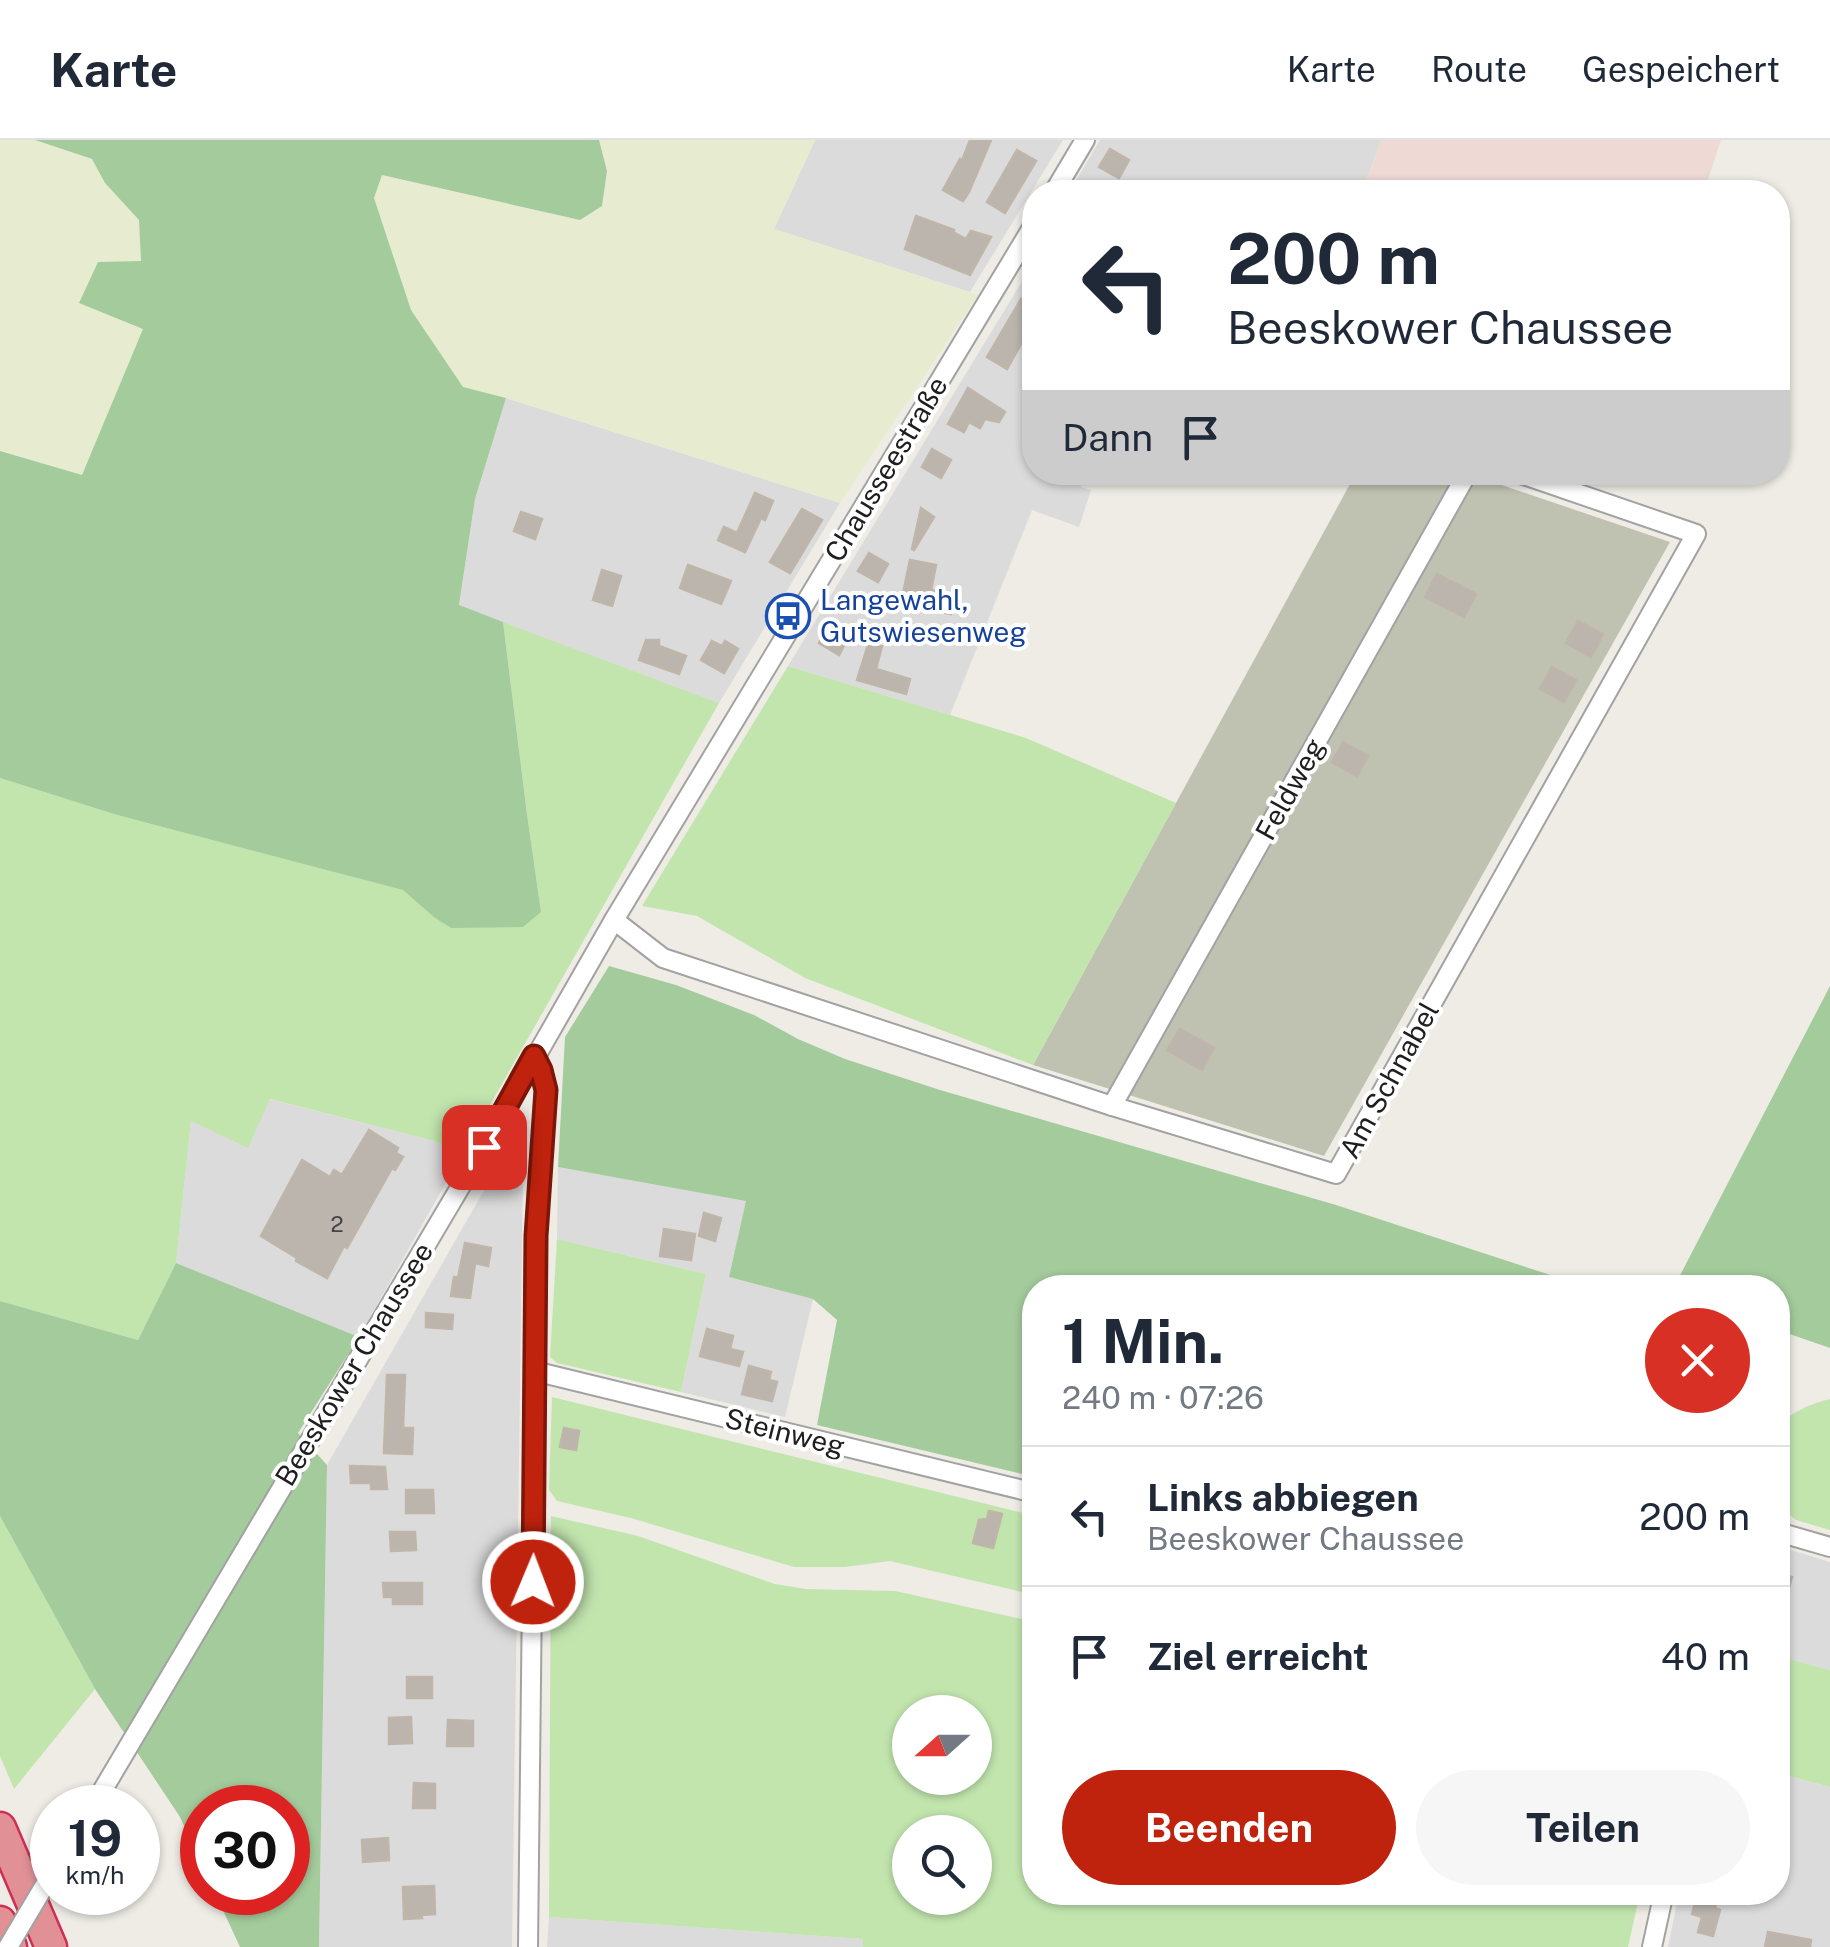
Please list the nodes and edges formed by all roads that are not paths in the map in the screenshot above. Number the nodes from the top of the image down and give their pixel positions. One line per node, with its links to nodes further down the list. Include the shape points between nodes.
1 (1086, 140): 2 (street)
2 (1061, 180)
3 (1022, 245): 6 (street, Chausseestraße)
4 (1461, 485): 8 (street, Feldweg)
5 (1553, 485): 8 (street, Am Schnabel, via 1696,534 1336,1174)
6 (614, 920): 7 (street, Beeskower Chaussee); 8 (street, Am Schnabel, via 663,958)
7 (534, 1056): 9 (street, via 546,1090); 13 (street, Beeskower Chaussee)
8 (1112, 1106)
9 (534, 1371): 10 (street, Steinweg); 20 (street)
10 (1022, 1489)
11 (1790, 1535): 12 (street)
12 (1830, 1547)
13 (106, 1785)
14 (0, 1828): 19 (highway)
15 (1661, 1905): 21 (street)
16 (30, 1912): 18 (street, bridge)
17 (0, 1922): 18 (highway)
18 (10, 1947)
19 (51, 1947)
20 (528, 1947)
21 (1652, 1947)

